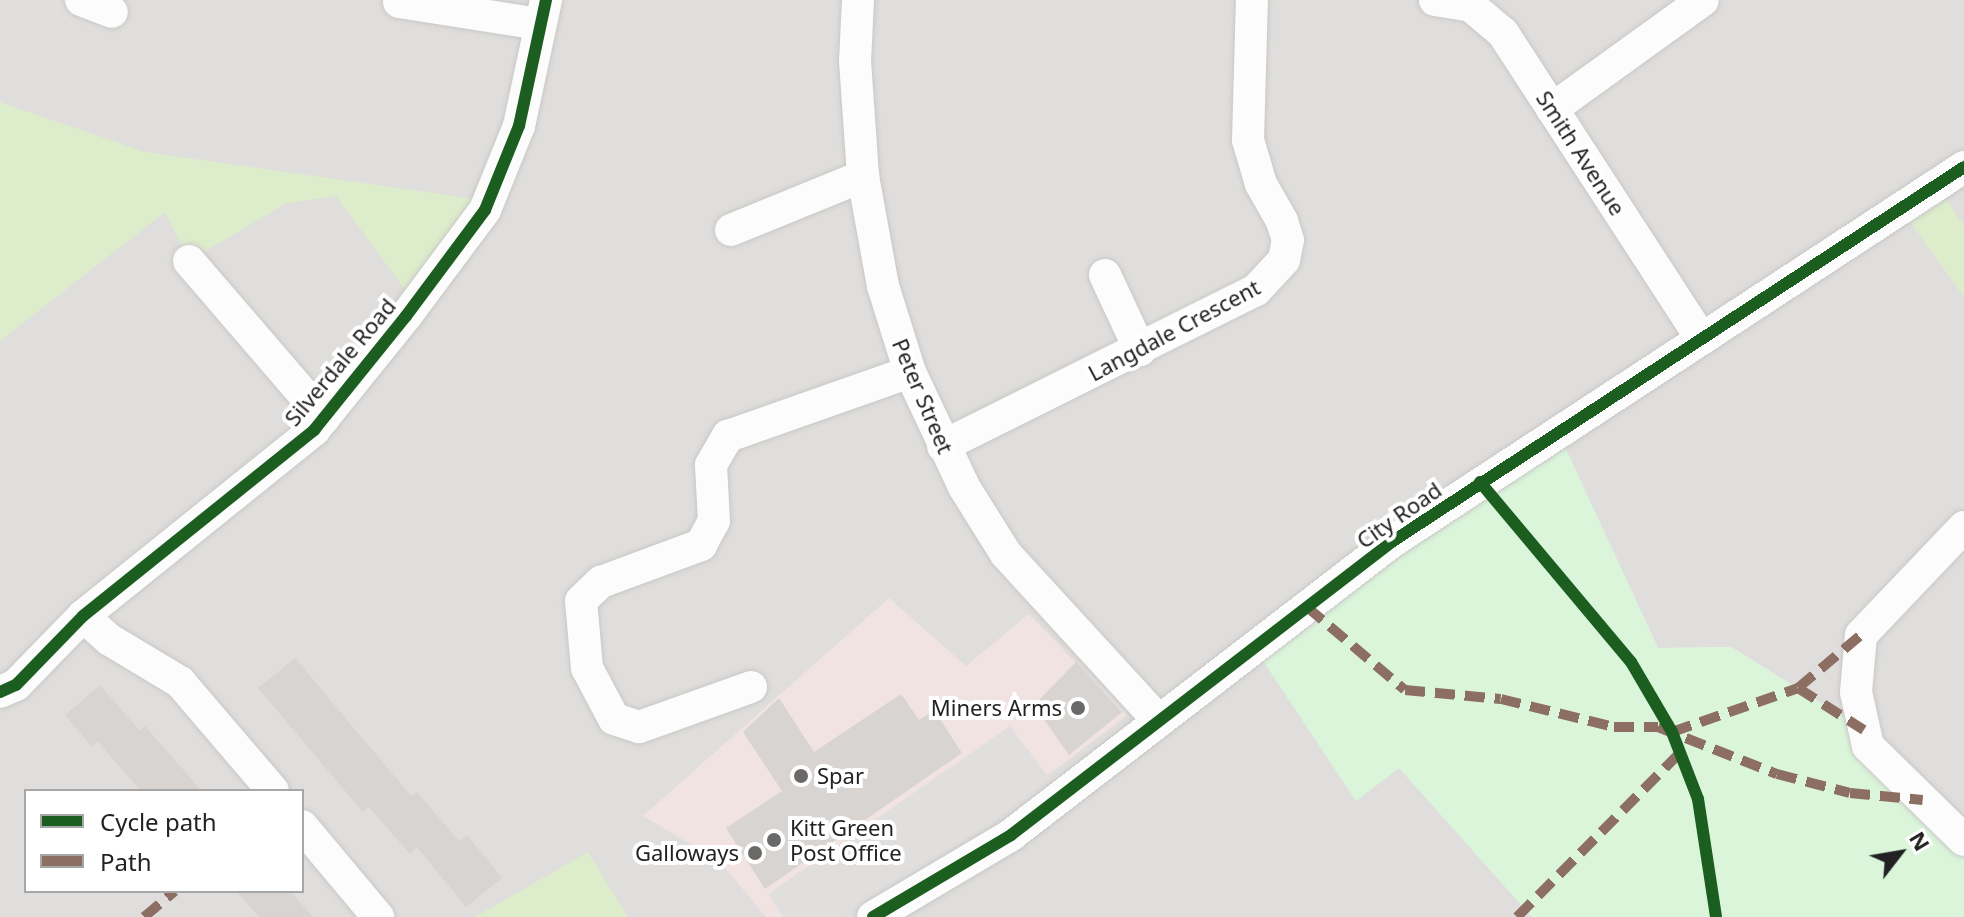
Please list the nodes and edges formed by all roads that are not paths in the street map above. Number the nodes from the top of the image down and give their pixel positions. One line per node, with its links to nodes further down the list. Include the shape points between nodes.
1 (81, 0): 7 (street)
2 (858, 0): 11 (street, Peter Street, via 855,61)
3 (1252, 0): 16 (street, Langdale Crescent, via 1248,140 1261,184 1288,240 1284,260 1256,290)
4 (1435, 0): 9 (street, Smith Avenue, via 1484,14 1503,33)
5 (1703, 0): 9 (street)
6 (399, 2): 8 (street)
7 (112, 12)
8 (543, 12): 18 (street, Silverdale Road, via 519,126 485,210)
9 (1552, 109): 15 (street, Smith Avenue)
10 (1964, 167): 15 (street, City Road)
11 (863, 176): 12 (street); 17 (street, Peter Street, via 883,286)
12 (731, 230)
13 (189, 261): 18 (street)
14 (1105, 275): 16 (street)
15 (1702, 339): 24 (street, City Road, via 1393,541)
16 (1140, 350): 19 (street, Langdale Crescent)
17 (910, 372): 19 (street, Peter Street); 22 (street, via 728,436 711,465 714,521 701,545 601,582 581,601 587,668 614,719 639,727)
18 (324, 418): 21 (street, Silverdale Road)
19 (943, 446): 24 (street, Peter Street, via 1006,554)
20 (1964, 527): 27 (street, via 1861,635 1856,692 1868,746)
21 (83, 616): 23 (street, Silverdale Road, via 16,685); 25 (street, via 110,640 180,682)
22 (751, 687)
23 (0, 692)
24 (1159, 721): 29 (street, City Road, via 1011,835)
25 (271, 789)
26 (304, 828): 28 (street)
27 (1964, 840)
28 (378, 917)
29 (873, 917)

